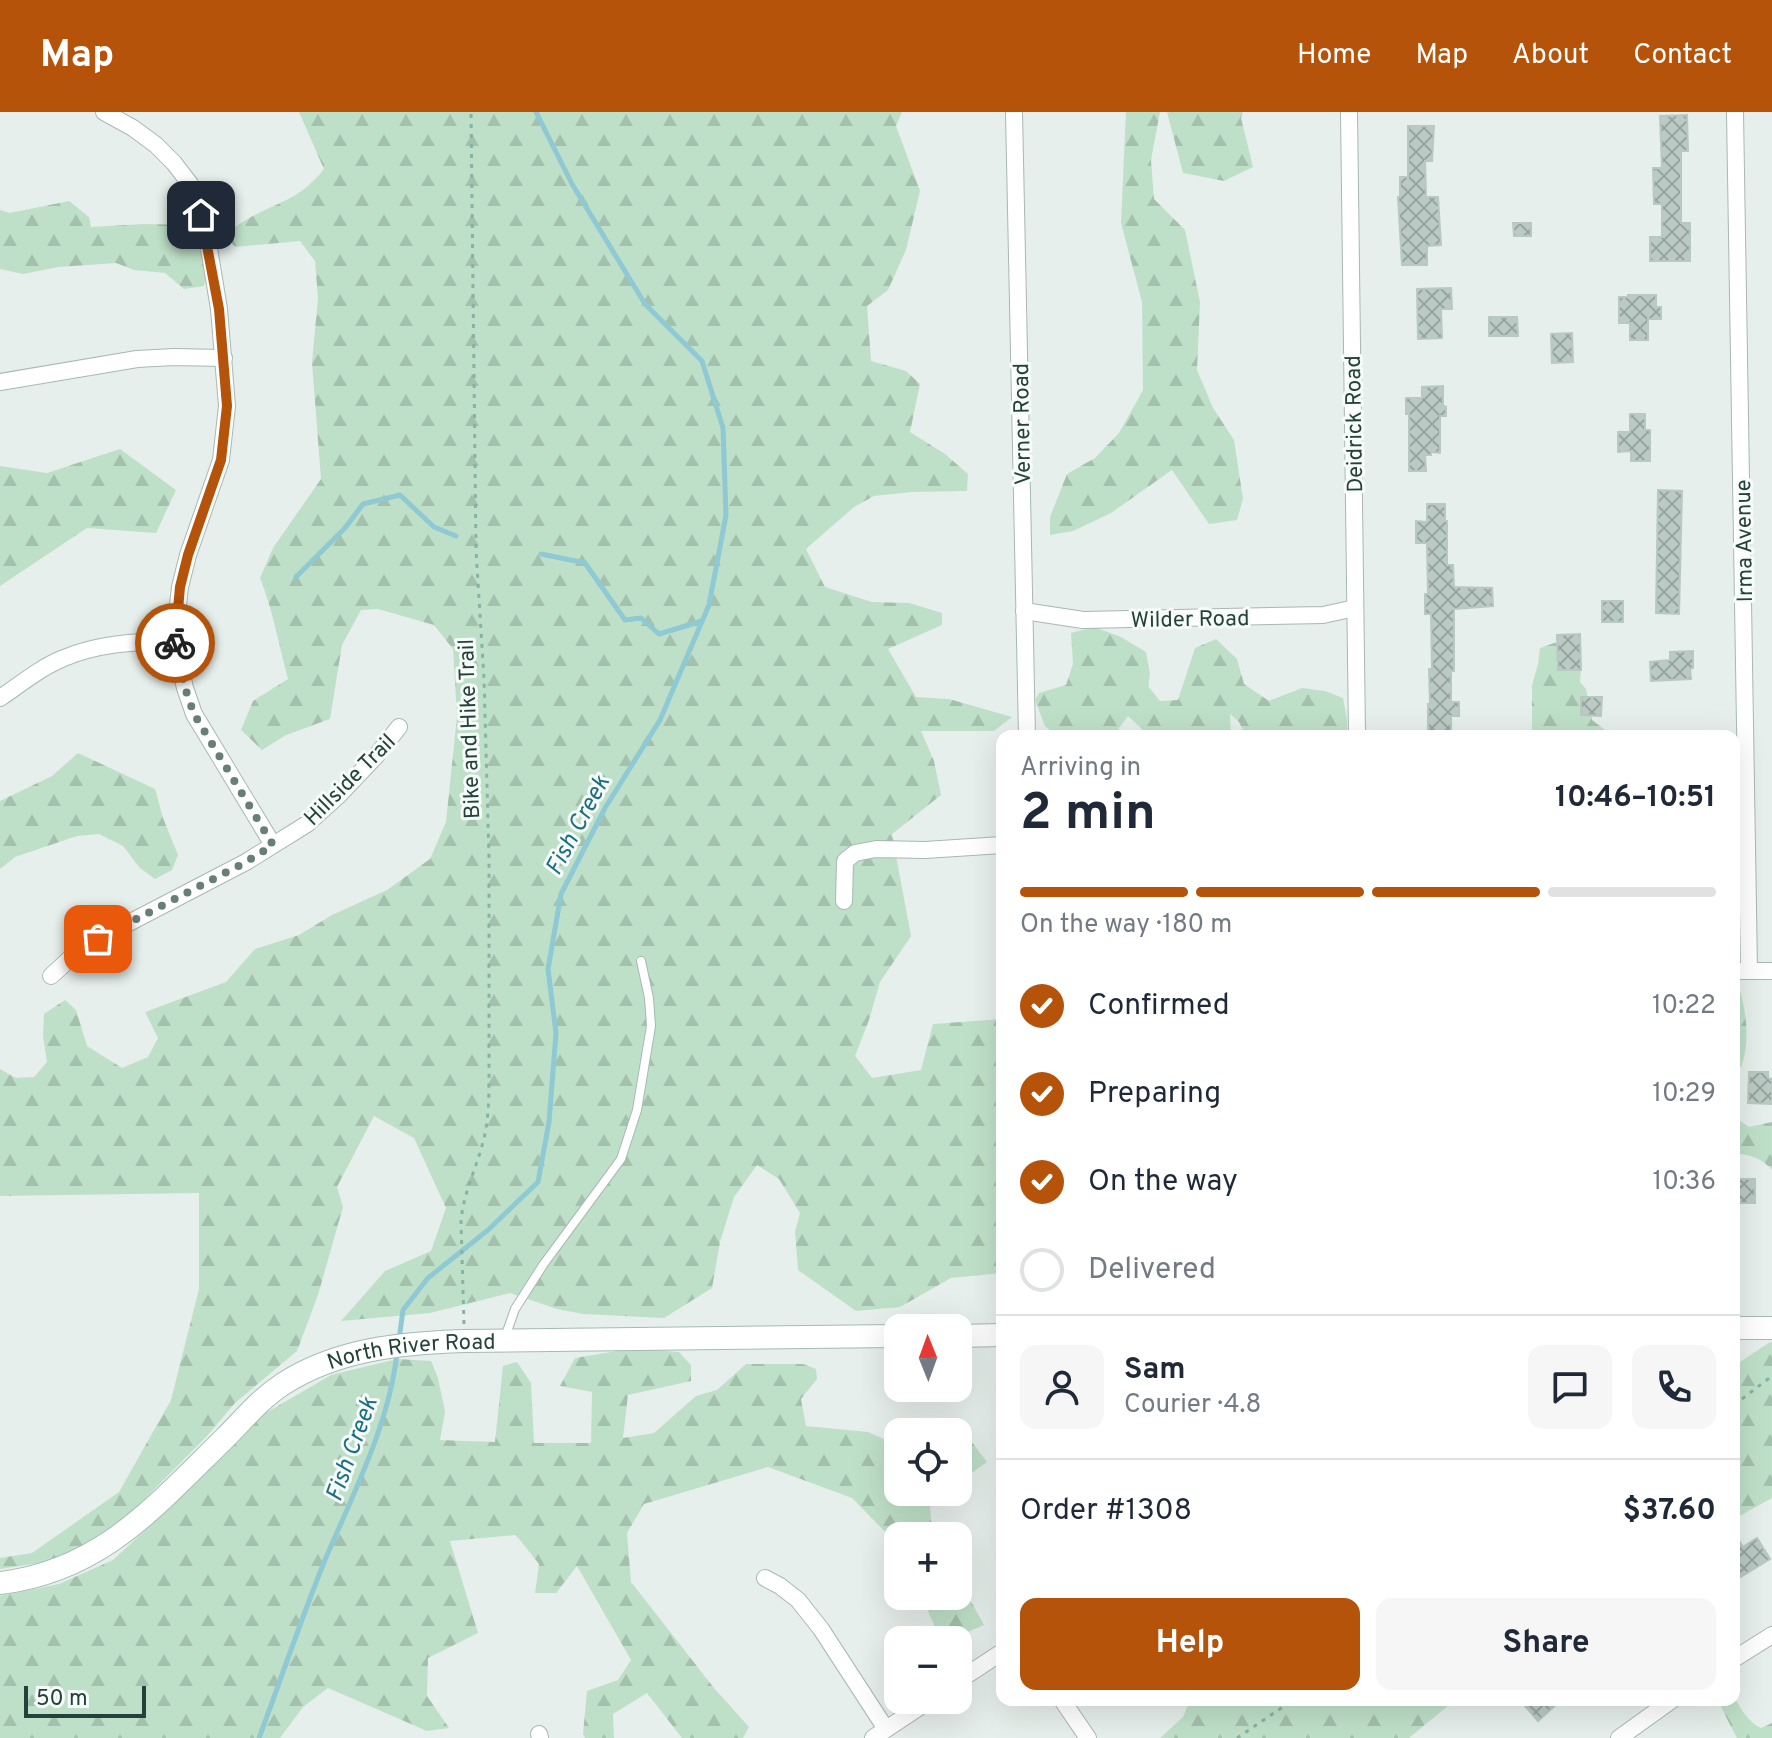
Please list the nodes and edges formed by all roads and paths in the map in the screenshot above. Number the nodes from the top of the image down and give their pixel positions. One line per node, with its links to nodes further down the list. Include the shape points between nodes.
1 (104, 112): 6 (street, via 156,145 190,184 206,230)
2 (471, 112): 28 (path, Bike and Hike Trail, via 476,550 489,857 489,1101 461,1222)
3 (1014, 112): 9 (street, Verner Road)
4 (1349, 112): 8 (street, Deidrick Road)
5 (1735, 112): 19 (street, Irma Avenue)
6 (224, 358): 7 (street, via 137,359); 10 (street, via 227,406 221,460 188,555)
7 (0, 382)
8 (1355, 608): 9 (street, Wilder Road, via 1323,615 1083,620); 14 (street, Deidrick Road)
9 (1024, 611): 13 (street, Verner Road)
10 (174, 640): 11 (street, via 125,642 62,658); 15 (street, via 194,714)
11 (0, 698)
12 (399, 727): 15 (street, Hillside Trail, via 339,795)
13 (1027, 730)
14 (1357, 730)
15 (273, 845): 21 (street, Hillside Trail, via 98,939)
16 (996, 845): 17 (street, via 855,853 845,861)
17 (844, 901)
18 (641, 961): 27 (lane, via 651,1026 627,1144 515,1309)
19 (1742, 970): 20 (street)
20 (1772, 971)
21 (51, 976)
22 (1740, 1328): 23 (street)
23 (1772, 1328)
24 (996, 1335): 26 (street)
25 (884, 1336): 27 (street, North River Road)
26 (972, 1336)
27 (503, 1340): 28 (street, North River Road)
28 (464, 1341): 32 (street, North River Road, via 400,1344 356,1353 286,1382 115,1540 53,1571)
29 (1772, 1376): 30 (path)
30 (1740, 1400)
31 (765, 1578): 41 (street, via 798,1600 821,1629)
32 (0, 1583)
33 (1772, 1635): 34 (street)
34 (1740, 1655)
35 (996, 1656): 36 (street)
36 (972, 1672)
37 (1066, 1706): 42 (street)
38 (1284, 1706): 43 (path)
39 (1664, 1706): 44 (street)
40 (909, 1714): 41 (street)
41 (880, 1734)
42 (1088, 1738)
43 (1237, 1738)
44 (1619, 1738)

